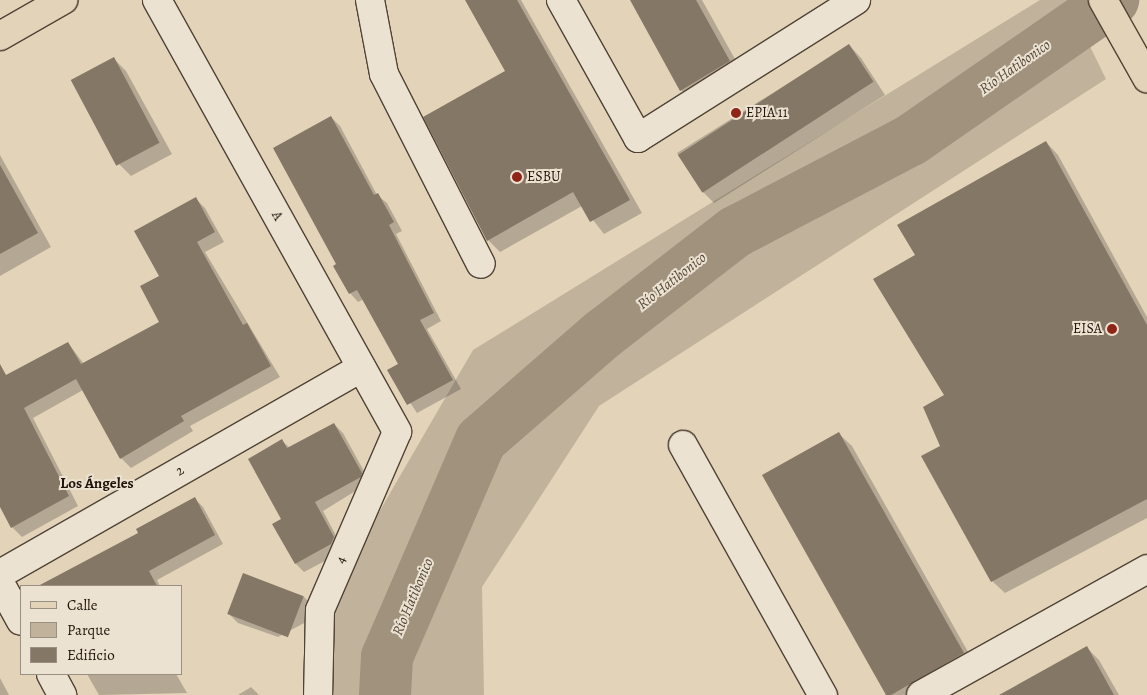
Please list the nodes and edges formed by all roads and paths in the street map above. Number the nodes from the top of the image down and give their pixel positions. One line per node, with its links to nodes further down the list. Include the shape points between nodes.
1 (63, 0): 7 (main road)
2 (157, 0): 10 (street, A)
3 (370, 0): 9 (street, via 384,74)
4 (561, 0): 5 (street, via 638,138)
5 (856, 0)
6 (1103, 0): 8 (main road)
7 (0, 36)
8 (1141, 67)
9 (481, 264)
10 (361, 368): 11 (street, A); 14 (street, 2)
11 (397, 432): 19 (street, 4, via 320,610)
12 (683, 445): 20 (street)
13 (1147, 569): 21 (street)
14 (0, 574)
15 (0, 582): 16 (street)
16 (20, 619)
17 (51, 675): 18 (street)
18 (62, 695)
19 (318, 695)
20 (822, 695)
21 (921, 695)

